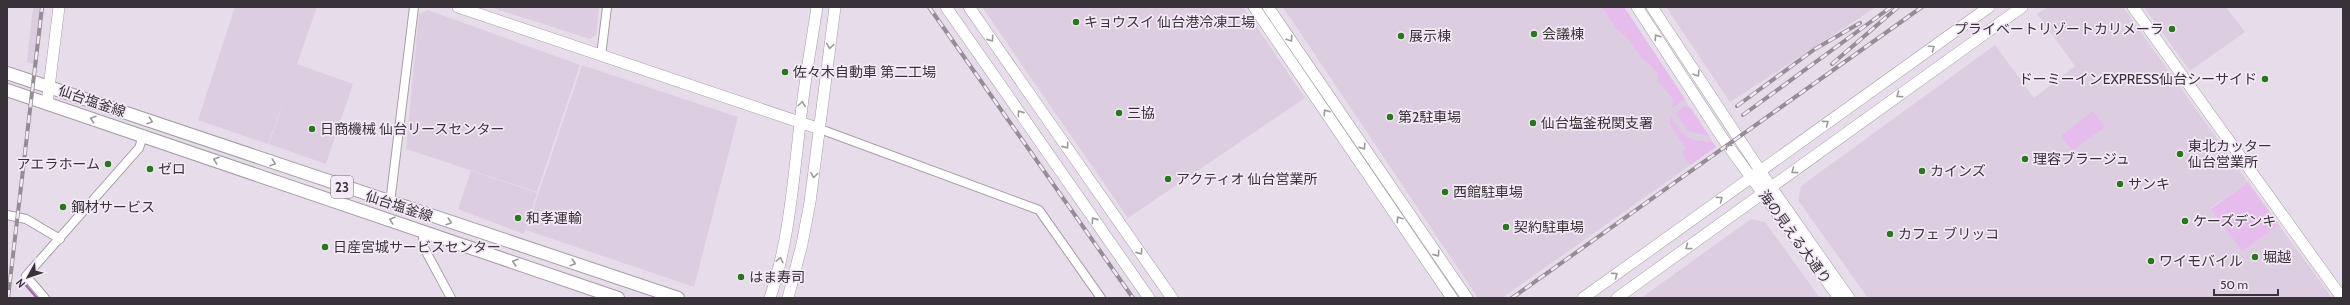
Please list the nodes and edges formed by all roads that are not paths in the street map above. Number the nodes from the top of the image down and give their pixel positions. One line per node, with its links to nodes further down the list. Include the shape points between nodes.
1 (59, 7): 18 (street)
2 (414, 7): 27 (street)
3 (458, 7): 16 (street)
4 (607, 7): 16 (street)
5 (817, 7): 21 (street, one-way to 5)
6 (835, 7): 22 (street, one-way to 22)
7 (946, 7): 38 (street, one-way to 7)
8 (969, 7): 39 (street, one-way to 39)
9 (1254, 7): 40 (street, one-way to 9)
10 (1268, 7): 41 (street, one-way to 41)
11 (1637, 7): 25 (street, 海の見える大通り, one-way to 11)
12 (1652, 7): 24 (street, one-way to 24)
13 (1989, 7): 24 (street, one-way to 13)
14 (2022, 7): 26 (street, one-way to 26)
15 (2133, 7): 46 (street)
16 (601, 56): 21 (street)
17 (7, 72): 18 (main road, 仙台塩釜線 / 23)
18 (50, 87): 20 (street); 27 (main road, 仙台塩釜線 / 23, one-way to 27)
19 (7, 90): 20 (main road, 仙台塩釜線 / 23)
20 (47, 104): 23 (main road, 仙台塩釜線 / 23, one-way to 20)
21 (800, 122): 22 (street); 35 (street, one-way to 21, via 784,243)
22 (820, 130): 36 (street, one-way to 36, via 802,244); 37 (street, via 1039,210)
23 (143, 136): 29 (main road, 仙台塩釜線 / 23, one-way to 23); 30 (street, via 139,148)
24 (1761, 170): 25 (street); 26 (street)
25 (1751, 177): 26 (street, 海の見える大通り); 42 (street, one-way to 25)
26 (1767, 190): 43 (street, one-way to 43); 44 (street, 海の見える大通り); 45 (street)
27 (390, 203): 34 (main road, 仙台塩釜線 / 23, one-way to 34)
28 (7, 215): 30 (street, via 26,219)
29 (423, 231): 32 (street, via 423,246); 33 (main road, 仙台塩釜線 / 23, one-way to 29)
30 (60, 239): 31 (street, via 26,276)
31 (45, 298)
32 (451, 298)
33 (618, 298)
34 (678, 298)
35 (770, 298)
36 (788, 298)
37 (1101, 298)
38 (1149, 298)
39 (1172, 298)
40 (1452, 298)
41 (1467, 298)
42 (1583, 298)
43 (1617, 298)
44 (1839, 298)
45 (1849, 298)
46 (2342, 298)

